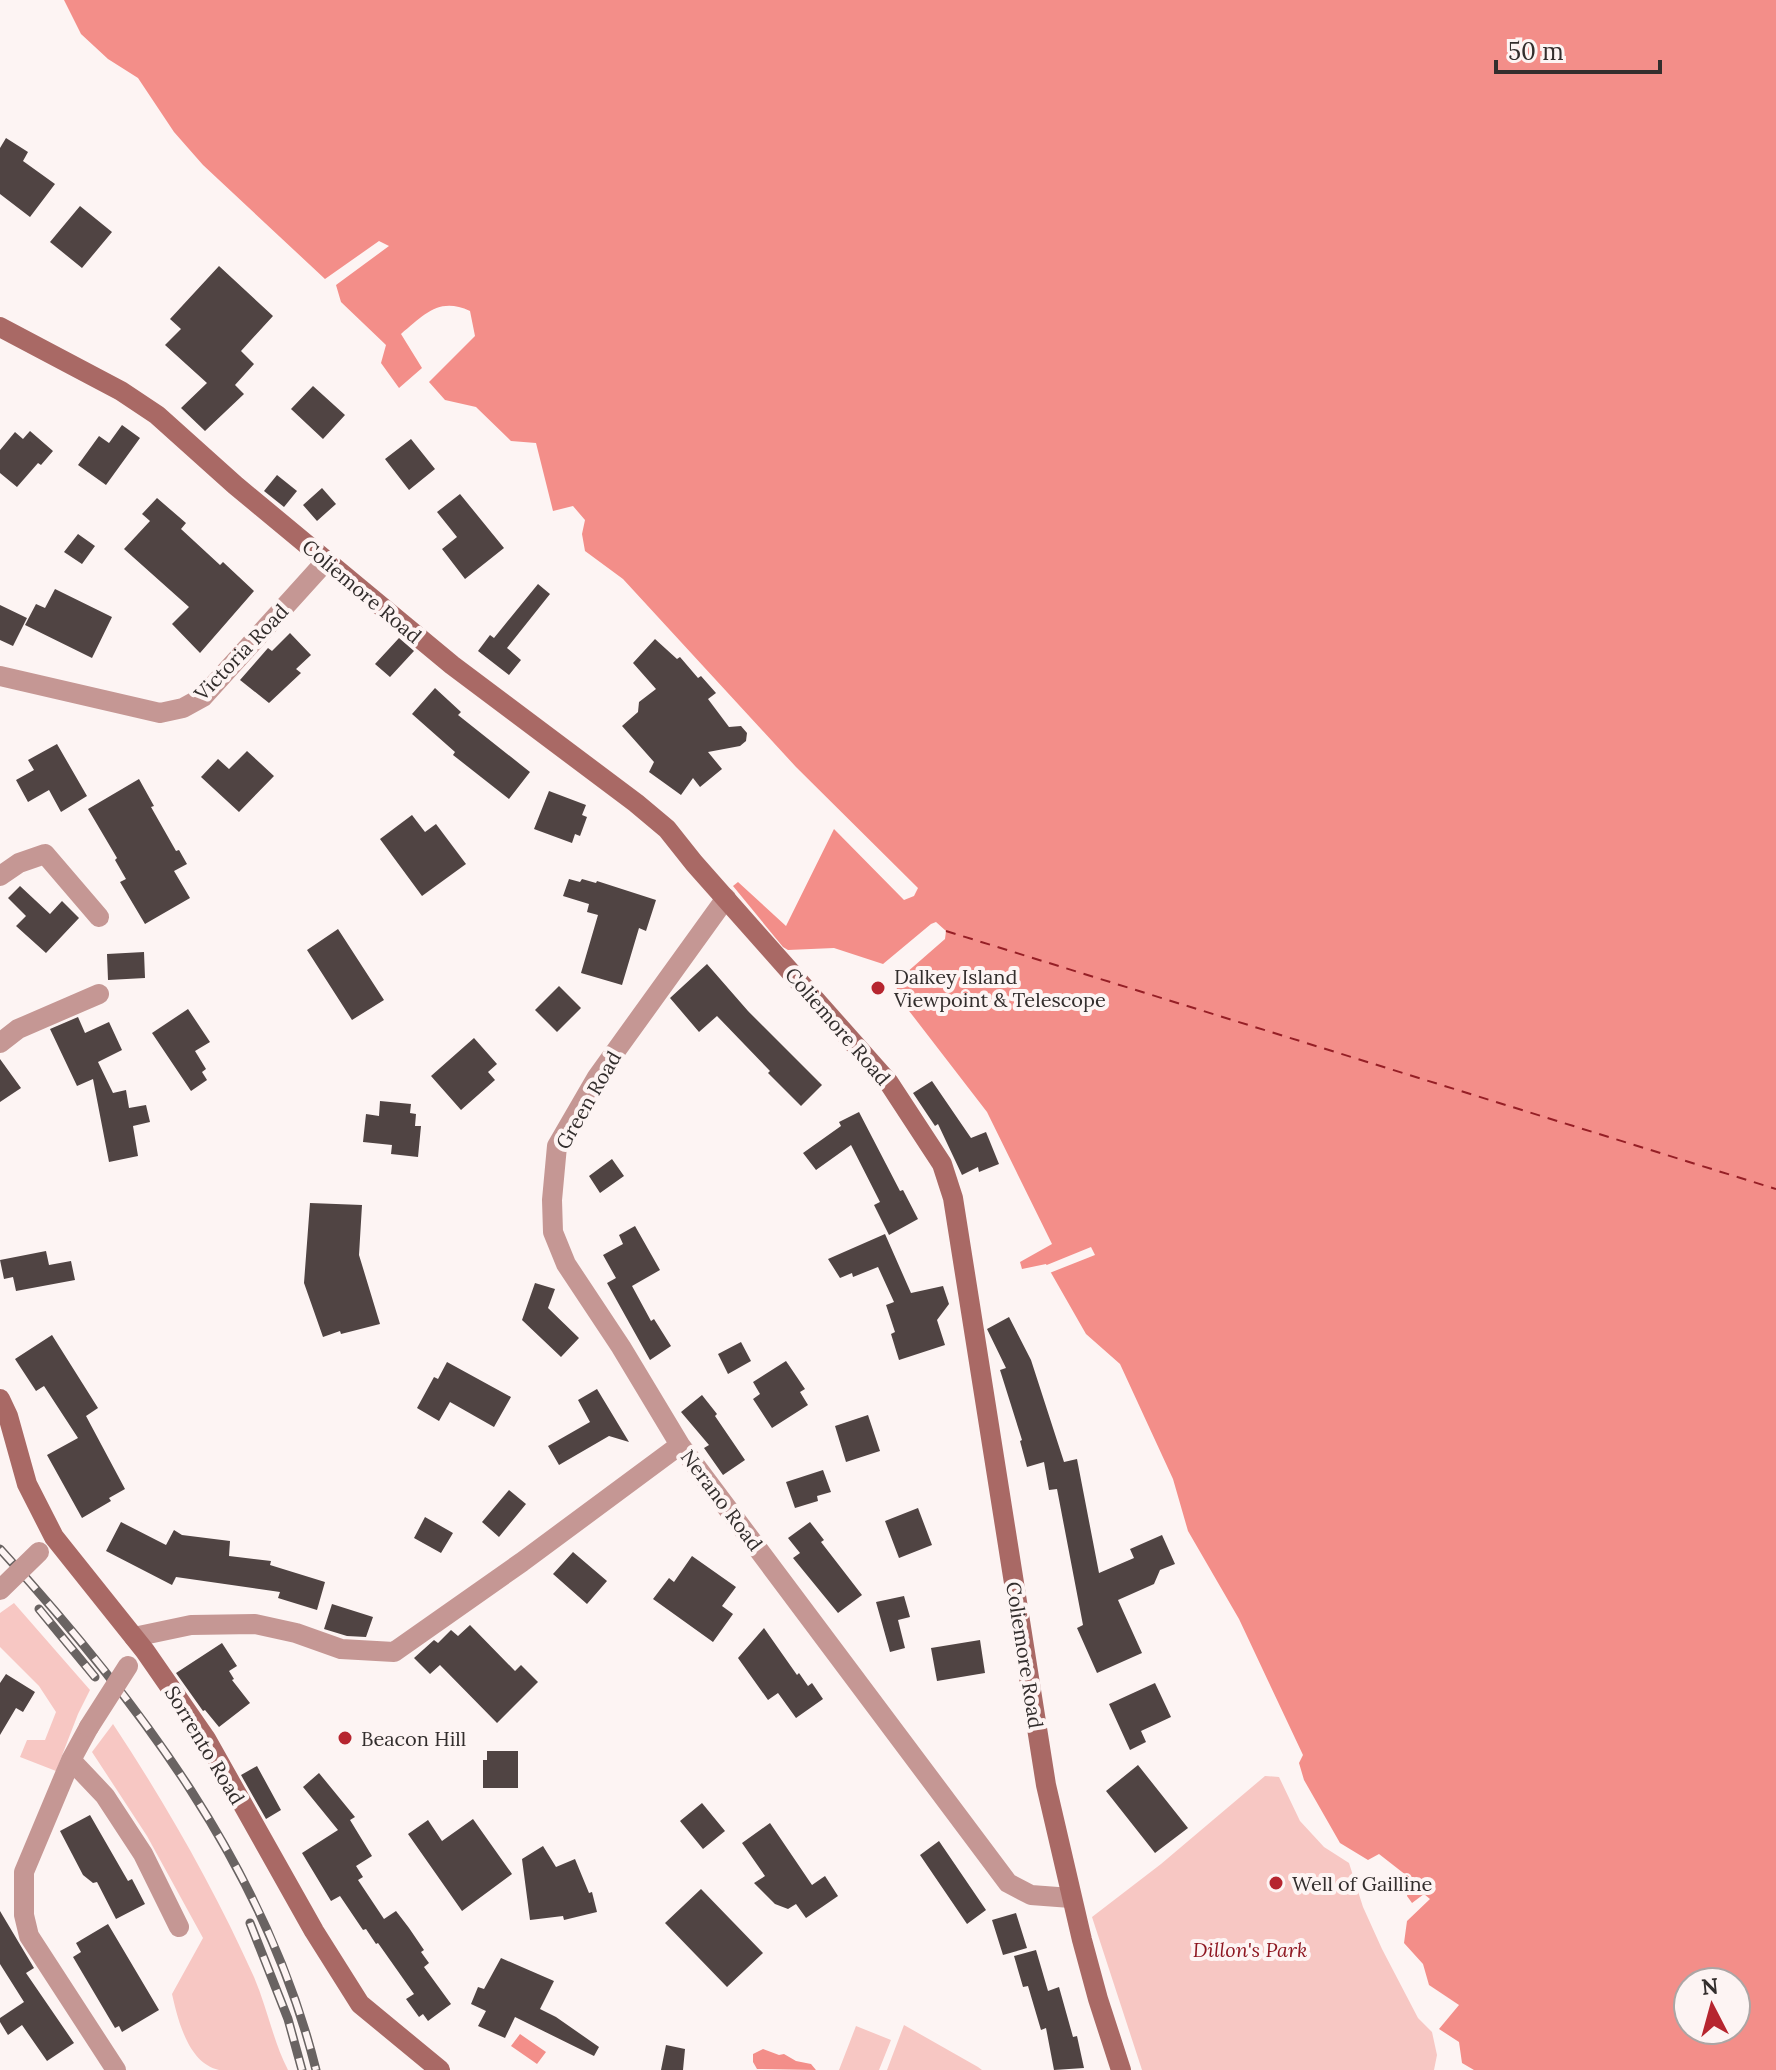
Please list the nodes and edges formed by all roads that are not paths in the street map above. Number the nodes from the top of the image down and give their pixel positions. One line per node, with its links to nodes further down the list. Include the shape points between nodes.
1 (0, 327): 2 (street, Coliemore Road, via 157,415)
2 (326, 561): 3 (street, Victoria Road, via 203,697 183,708 160,713); 5 (street, Coliemore Road, via 667,829)
3 (0, 676)
4 (0, 876): 6 (street, via 45,854)
5 (726, 898): 10 (street, Green Road, via 597,1077 557,1146 552,1200 553,1232 566,1264); 15 (street, Coliemore Road, via 889,1083 942,1164 953,1198 1046,1785)
6 (99, 917)
7 (99, 994): 8 (street, via 18,1029)
8 (0, 1043)
9 (0, 1399): 11 (street, Sorrento Road)
10 (680, 1445): 13 (street, Nerano Road, via 394,1652 341,1649 255,1624 191,1625); 15 (street, Nerano Road, via 1008,1883 1031,1895)
11 (46, 1544): 12 (street, bridge); 13 (street, Sorrento Road)
12 (0, 1590)
13 (140, 1644): 14 (street, bridge); 18 (street, Sorrento Road, via 206,1739 360,2004)
14 (71, 1760): 16 (street, via 105,1796 143,1854); 17 (street, via 24,1872 24,1915 29,1936)
15 (1071, 1898): 19 (street, Coliemore Road)
16 (179, 1927)
17 (116, 2070)
18 (440, 2070)
19 (1121, 2070)

